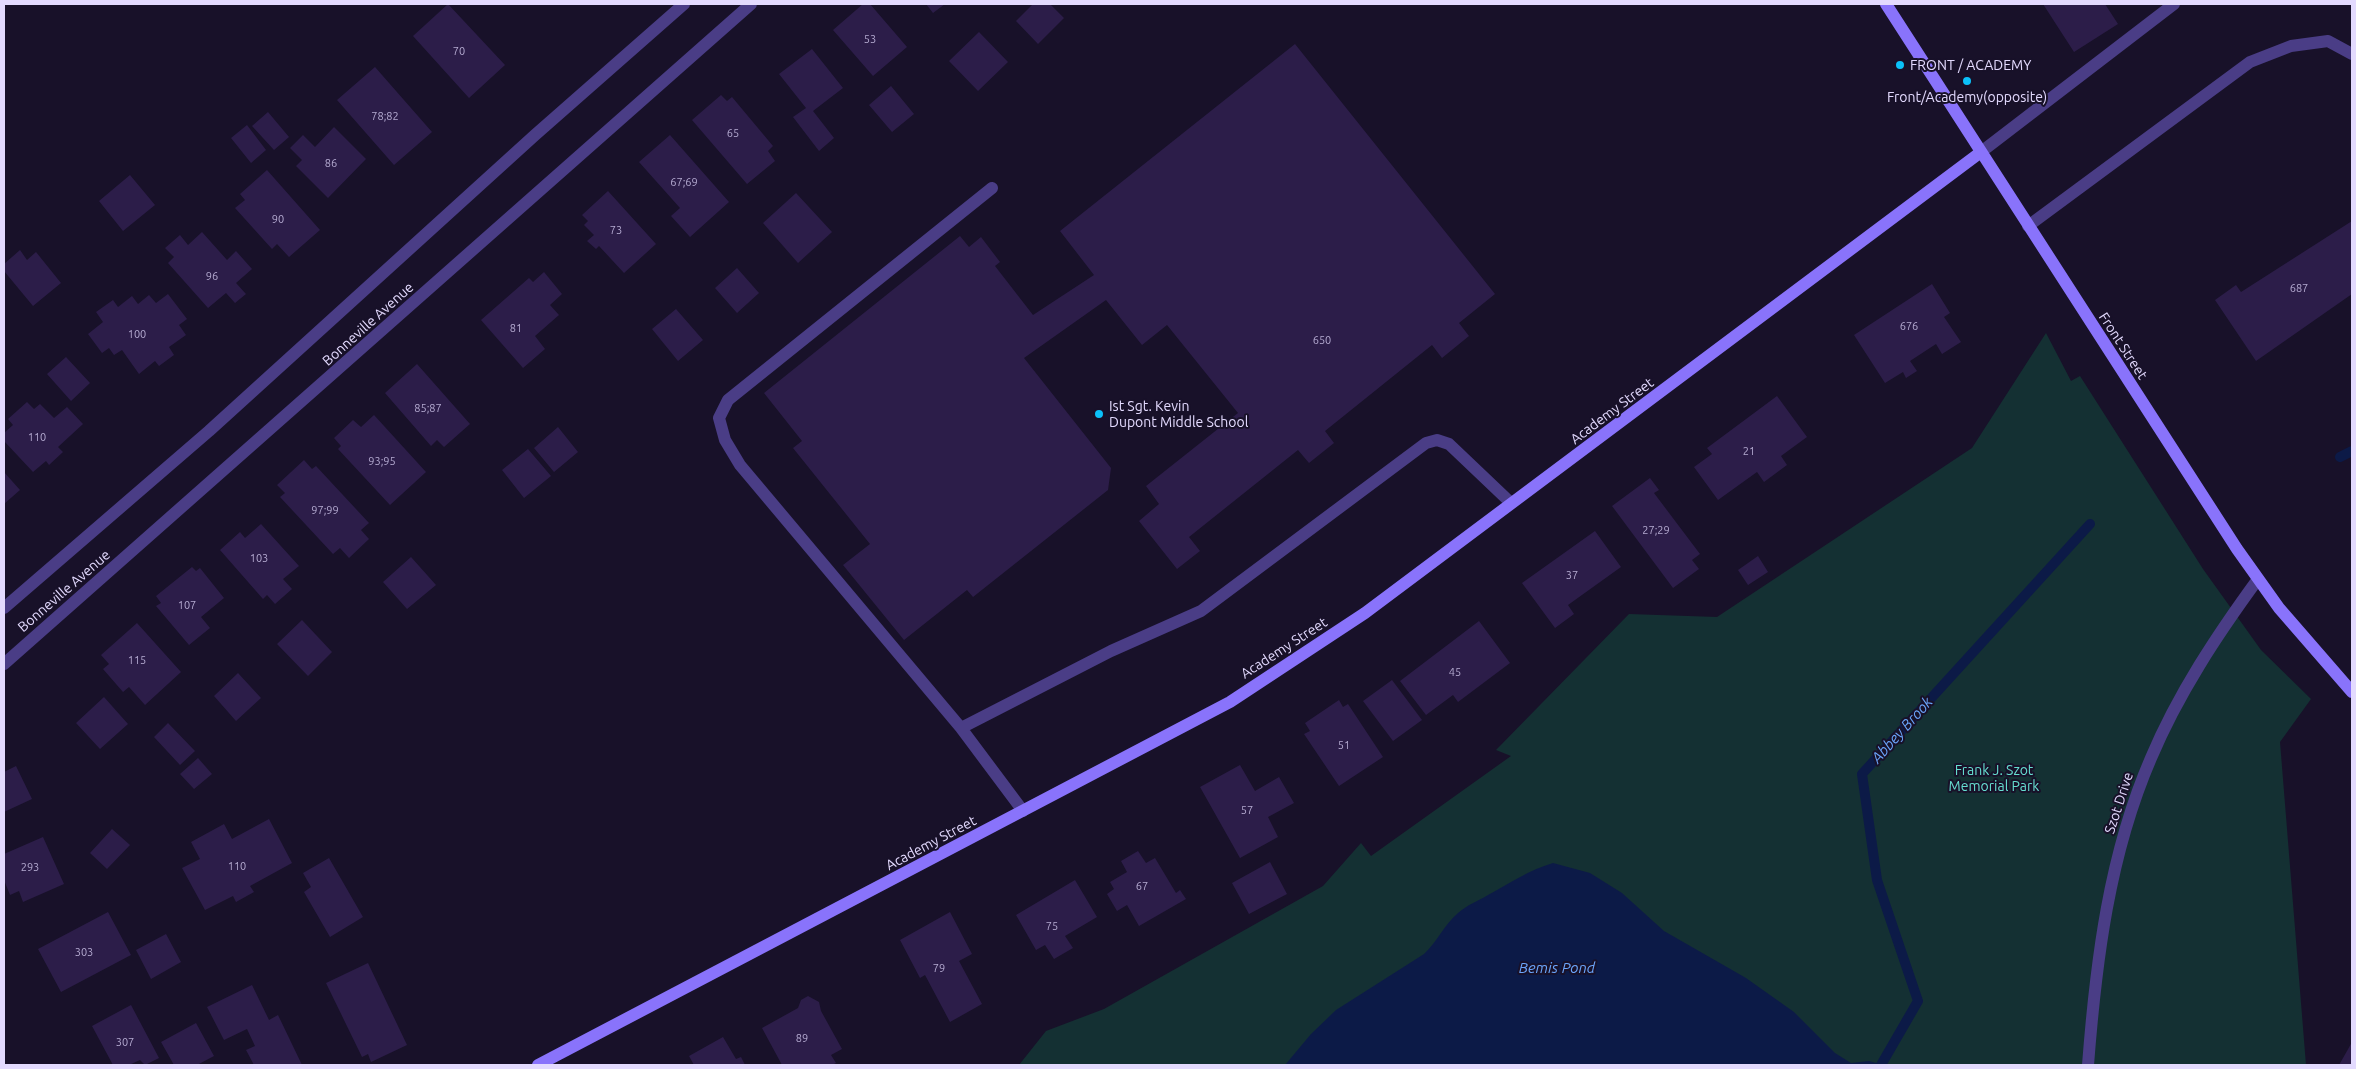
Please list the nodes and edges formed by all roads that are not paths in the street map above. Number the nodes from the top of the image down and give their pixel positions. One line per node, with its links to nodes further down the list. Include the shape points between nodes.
1 (684, 4): 11 (street, Bonneville Avenue, via 209,431)
2 (751, 4): 12 (street, Bonneville Avenue)
3 (1886, 4): 6 (street, Front Street)
4 (2174, 4): 6 (street)
5 (2352, 54): 8 (street, via 2328,41 2291,46 2250,62)
6 (1981, 152): 8 (street, Front Street); 9 (street, Academy Street)
7 (992, 188): 14 (street, via 728,400 719,418 724,440 740,465)
8 (2028, 226): 10 (street, Front Street)
9 (1511, 503): 14 (street, via 1449,444 1437,440 1426,443 1202,611 1111,651); 15 (street, Academy Street, via 1365,613 1230,702)
10 (2258, 579): 13 (street, Front Street); 17 (street, Szot Drive, via 2213,643 2150,758 2126,827 2108,898 2096,970)
11 (4, 608)
12 (4, 664)
13 (2352, 692)
14 (960, 728): 15 (street)
15 (1023, 811): 16 (street, Academy Street)
16 (538, 1065)
17 (2088, 1065)

